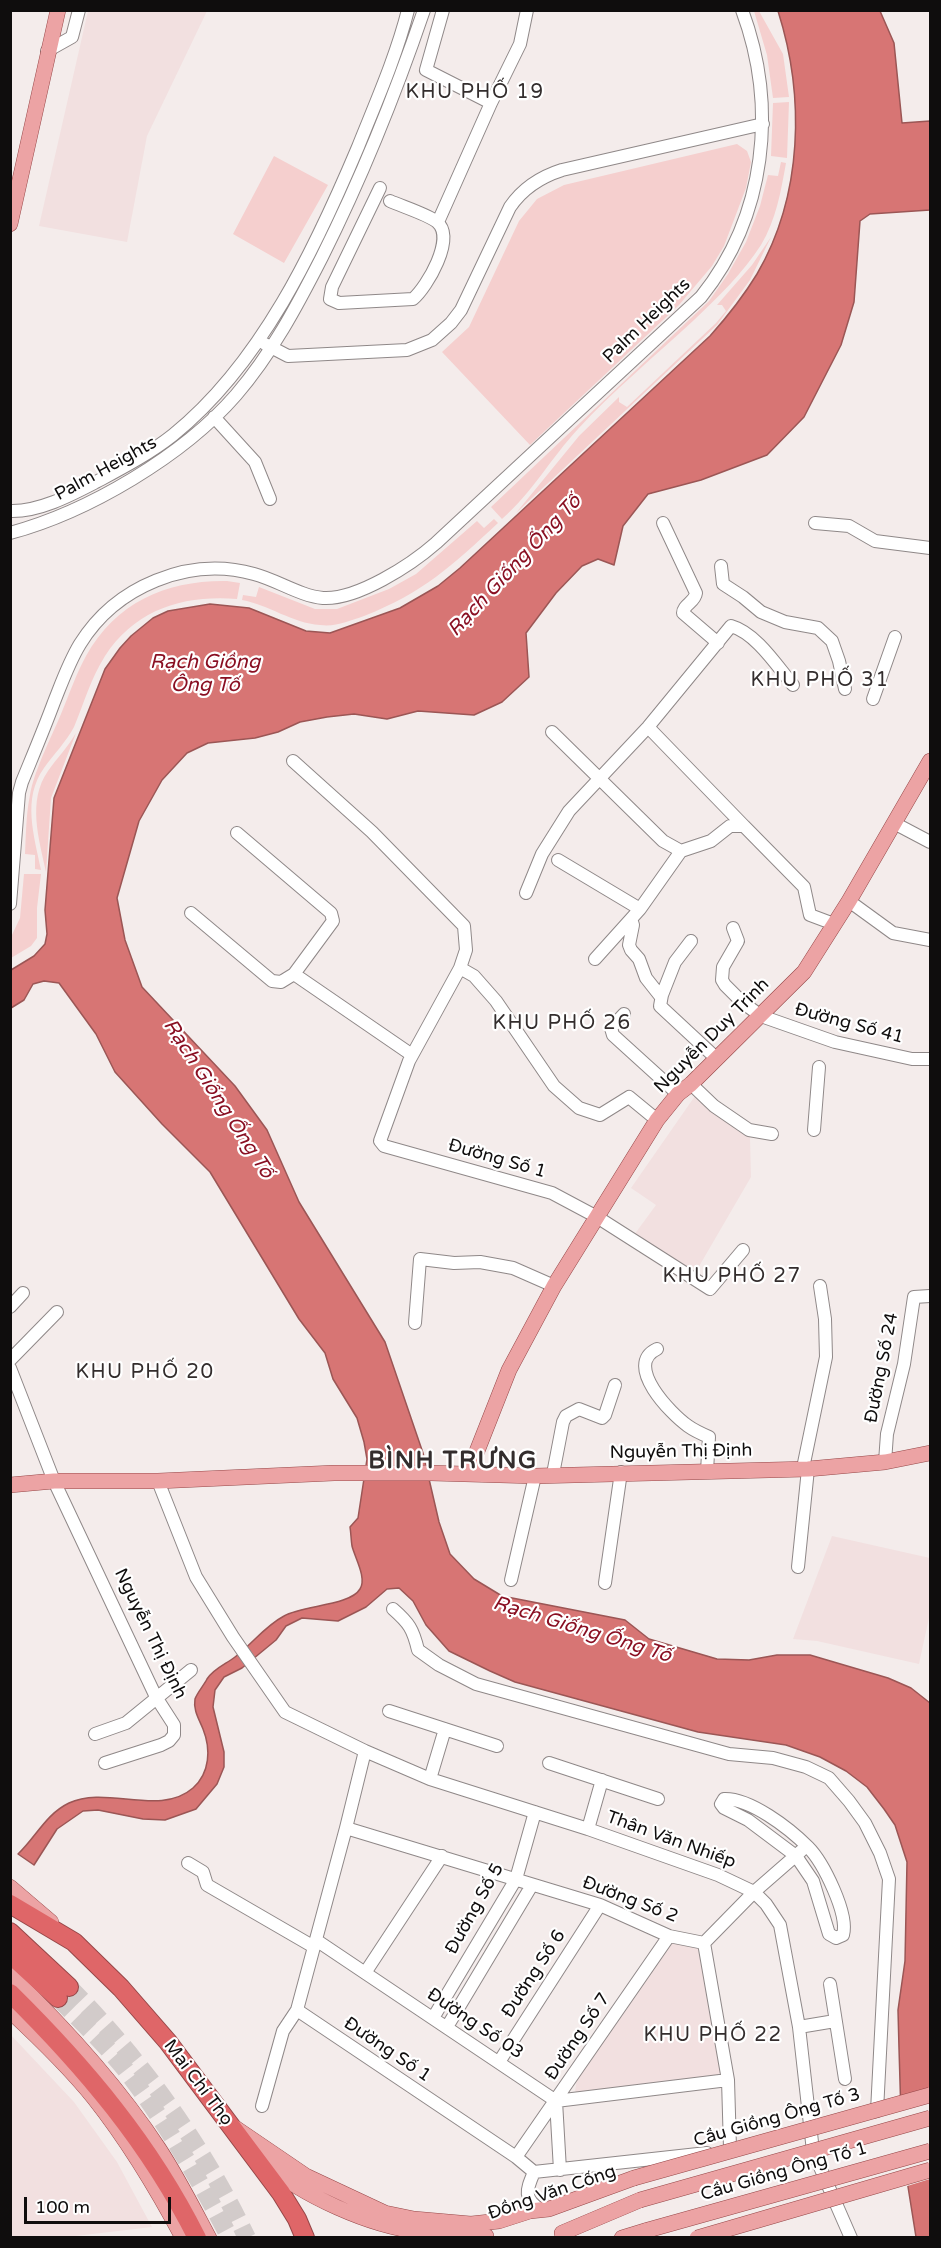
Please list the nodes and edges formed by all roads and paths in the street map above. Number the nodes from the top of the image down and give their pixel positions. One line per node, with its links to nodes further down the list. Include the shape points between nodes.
1 (58, 10): 8 (main road)
2 (79, 10): 8 (street, via 72,37)
3 (408, 10): 11 (street, Palm Heights)
4 (424, 10): 12 (street, Palm Heights)
5 (443, 10): 9 (street, via 426,70)
6 (527, 10): 9 (street, via 520,44)
7 (742, 10): 10 (street, Palm Heights, via 759,70)
8 (47, 51): 19 (main road)
9 (491, 103): 18 (street)
10 (763, 124): 21 (street, via 562,170 537,181 510,207 456,316 432,340 406,350 378,352 288,356); 48 (street, Palm Heights, via 759,166 749,206 728,256 707,289 420,557 383,579 332,597 316,597 238,571 176,574 128,594 98,621 68,668 22,782)
11 (347, 172): 12 (street); 13 (street, Palm Heights)
12 (360, 178): 14 (street); 15 (street, Palm Heights)
13 (341, 185): 15 (street); 20 (street, Palm Heights, via 318,235)
14 (380, 188): 16 (street); 17 (street)
15 (353, 192): 17 (street); 21 (street, Palm Heights)
16 (390, 201): 17 (street); 18 (street)
17 (374, 202): 18 (street, via 332,287 330,299 339,303 413,299 422,292 444,246 445,235)
18 (438, 222)
19 (10, 224)
20 (259, 340): 21 (street); 24 (street, Palm Heights, via 173,435 132,463 75,493)
21 (272, 348): 22 (street, Palm Heights, via 235,397)
22 (214, 417): 23 (street, via 255,462); 27 (street, Palm Heights, via 150,468 48,521)
23 (270, 499)
24 (10, 512)
25 (663, 523): 31 (street, via 696,593 683,613)
26 (815, 523): 28 (street, via 849,525 875,541)
27 (10, 533)
28 (930, 548)
29 (721, 566): 33 (street, via 723,584 761,612 785,622 818,628 832,641)
30 (895, 637): 34 (street)
31 (718, 643): 32 (street, via 731,626 736,627 762,647); 35 (street)
32 (793, 685)
33 (845, 689)
34 (873, 699)
35 (648, 727): 39 (street); 41 (street)
36 (552, 732): 39 (street)
37 (293, 761): 57 (street, via 372,832 464,926 466,950)
38 (930, 761): 40 (main road, Nguyễn Duy Trinh)
39 (601, 778): 44 (street, via 663,841); 46 (street, via 569,811 542,854)
40 (894, 823): 43 (street); 47 (main road, Nguyễn Duy Trinh)
41 (744, 826): 44 (street, via 730,826 711,842); 52 (street, via 804,887 810,915)
42 (237, 832): 58 (street, via 331,912 333,921)
43 (930, 842)
44 (681, 851): 49 (street)
45 (558, 861): 49 (street)
46 (526, 893)
47 (849, 902): 52 (main road, Nguyễn Duy Trinh); 54 (street, via 893,933)
48 (10, 904)
49 (640, 909): 51 (street)
50 (191, 913): 58 (street, via 272,981 280,982)
51 (631, 919): 56 (street); 59 (street, via 629,945)
52 (834, 924): 61 (main road, Nguyễn Duy Trinh, via 804,972)
53 (733, 928): 61 (street, Đường Số 41, via 738,941 723,967 722,980)
54 (930, 940)
55 (690, 941): 59 (street, via 675,962)
56 (595, 959)
57 (460, 968): 62 (street); 68 (street, via 474,976 496,1001 554,1086 579,1108 600,1115 628,1097)
58 (294, 974): 62 (street)
59 (661, 997): 63 (street, via 664,1011)
60 (624, 1014): 67 (street, via 612,1028 613,1035)
61 (761, 1016): 63 (main road, Nguyễn Duy Trinh); 64 (street, Đường Số 41, via 835,1042 912,1059)
62 (412, 1055): 71 (street, Đường Số 1, via 380,1141 384,1146 552,1193)
63 (716, 1058): 66 (main road, Nguyễn Duy Trinh)
64 (930, 1059)
65 (819, 1067): 69 (street)
66 (691, 1084): 67 (main road, Nguyễn Duy Trinh); 70 (street, via 748,1130)
67 (678, 1094): 68 (main road, Nguyễn Duy Trinh)
68 (657, 1120): 71 (main road, Nguyễn Duy Trinh)
69 (814, 1130)
70 (772, 1134)
71 (597, 1217): 72 (street, Đường Số 1, via 710,1289); 73 (main road, Nguyễn Duy Trinh)
72 (743, 1250)
73 (554, 1286): 79 (street, via 513,1268 420,1259); 89 (main road, Nguyễn Duy Trinh, via 509,1370)
74 (820, 1286): 86 (street, via 826,1357)
75 (23, 1293): 77 (street)
76 (930, 1296): 85 (street, Đường Số 24, via 914,1297)
77 (10, 1307)
78 (57, 1312): 81 (street)
79 (415, 1323)
80 (657, 1349): 88 (street, via 646,1358 645,1373 677,1417 709,1437)
81 (10, 1360)
82 (10, 1368): 92 (street, Nguyễn Thị Định)
83 (615, 1385): 90 (street, via 602,1418 579,1409 566,1416)
84 (930, 1453): 85 (main road, Nguyễn Thị Định)
85 (885, 1462): 86 (main road, Nguyễn Thị Định)
86 (806, 1468): 88 (main road, Nguyễn Thị Định); 95 (street)
87 (621, 1472): 88 (main road, Nguyễn Thị Định); 90 (main road, Nguyễn Thị Định); 97 (street)
88 (707, 1472)
89 (468, 1474): 91 (main road, Nguyễn Thị Định); 93 (main road, Nguyễn Thị Định, via 334,1473)
90 (553, 1474): 91 (main road, Nguyễn Thị Định)
91 (535, 1476): 96 (street)
92 (54, 1481): 93 (main road); 94 (main road); 100 (street, Nguyễn Thị Định)
93 (158, 1481): 105 (street, Thân Văn Nhiếp, via 196,1577 285,1712)
94 (11, 1483)
95 (798, 1567)
96 (511, 1580)
97 (605, 1583)
98 (393, 1609): 149 (street, via 408,1622 418,1650 476,1684 708,1749 806,1767 829,1778 849,1801 880,1852 888,1879 877,2111)
99 (191, 1670): 100 (street)
100 (156, 1697): 103 (street, via 126,1723); 106 (street, Nguyễn Thị Định, via 174,1725 172,1738)
101 (389, 1711): 102 (street)
102 (445, 1729): 104 (street); 108 (street)
103 (95, 1734)
104 (497, 1746)
105 (365, 1751): 108 (street, Thân Văn Nhiếp); 112 (street)
106 (105, 1763)
107 (549, 1763): 109 (street)
108 (429, 1779): 111 (street, Thân Văn Nhiếp)
109 (602, 1780): 110 (street); 113 (street)
110 (658, 1798)
111 (535, 1812): 113 (street, Thân Văn Nhiếp); 118 (street, Đường Số 5)
112 (346, 1828): 115 (street, Đường Số 2); 128 (street)
113 (588, 1829): 121 (street, Thân Văn Nhiếp, via 718,1875)
114 (807, 1846): 116 (street); 116 (street, via 750,1804 733,1799 721,1803); 116 (street, via 837,1895 846,1927 843,1935 836,1938 829,1934 813,1881)
115 (442, 1856): 118 (street, Đường Số 2); 130 (street)
116 (796, 1856): 121 (street)
117 (188, 1863): 128 (street, Đường Số 03, via 203,1872 207,1885)
118 (516, 1879): 119 (street, Đường Số 2); 136 (street, Đường Số 5)
119 (532, 1885): 123 (street, Đường Số 2); 139 (street)
120 (10, 1887): 126 (main road, Mai Chí Thọ)
121 (754, 1892): 127 (street); 138 (street, Thân Văn Nhiếp, via 780,1925)
122 (10, 1904): 126 (highway, Mai Chí Thọ)
123 (600, 1905): 125 (street, Đường Số 2); 140 (street, Đường Số 6)
124 (10, 1932): 129 (highway, via 64,1993)
125 (669, 1936): 127 (street, Đường Số 2); 144 (street, Đường Số 7)
126 (74, 1942): 148 (highway, Mai Chí Thọ, via 168,2042)
127 (704, 1943): 142 (street)
128 (315, 1944): 130 (street, Đường Số 03); 134 (street)
129 (10, 1954)
130 (365, 1973): 136 (street, Đường Số 03)
131 (10, 1975): 163 (main road, via 72,2036 124,2099 161,2152)
132 (830, 1984): 137 (street)
133 (10, 1993): 162 (highway, via 77,2061 120,2113 158,2168)
134 (297, 2010): 146 (street, via 283,2031); 153 (street, Đường Số 1)
135 (10, 2011): 161 (main road, via 93,2097 131,2150)
136 (433, 2018): 139 (street, Đường Số 03)
137 (835, 2021): 138 (street); 141 (street)
138 (799, 2026): 149 (street, Thân Văn Nhiếp)
139 (447, 2027): 140 (street, Đường Số 03)
140 (499, 2062): 144 (street, Đường Số 03)
141 (845, 2079)
142 (728, 2080): 144 (street); 150 (street)
143 (930, 2095): 157 (main road, Cầu Giồng Ông Tố 3, bridge)
144 (556, 2101): 153 (street, Đường Số 7); 154 (street)
145 (930, 2102): 157 (main road, Cầu Giồng Ông Tố 3)
146 (262, 2106)
147 (930, 2118): 157 (main road, Cầu Giồng Ông Tố 1, bridge)
148 (226, 2122): 151 (highway, Mai Chí Thọ); 158 (main road, Đồng Văn Cống, via 306,2176 385,2213 471,2224 499,2221)
149 (812, 2128): 150 (street); 167 (street, Thân Văn Nhiếp, via 813,2151)
150 (730, 2148): 154 (street)
151 (247, 2149): 160 (main road, via 297,2186 348,2212 420,2232); 164 (highway, Mai Chí Thọ, via 290,2205)
152 (930, 2151): 165 (main road, Cầu Giồng Ông Tố 1, bridge)
153 (516, 2157): 156 (street, Đường Số 1)
154 (560, 2169): 156 (street)
155 (930, 2170): 166 (main road, bridge)
156 (534, 2172): 158 (street, via 527,2193)
157 (637, 2188): 158 (main road, Đồng Văn Cống); 159 (main road, Đồng Văn Cống); 160 (main road, Đồng Văn Cống)
158 (535, 2210)
159 (563, 2232)
160 (483, 2237)
161 (183, 2238)
162 (197, 2238)
163 (209, 2238)
164 (305, 2238)
165 (622, 2238)
166 (698, 2238)
167 (851, 2238)

